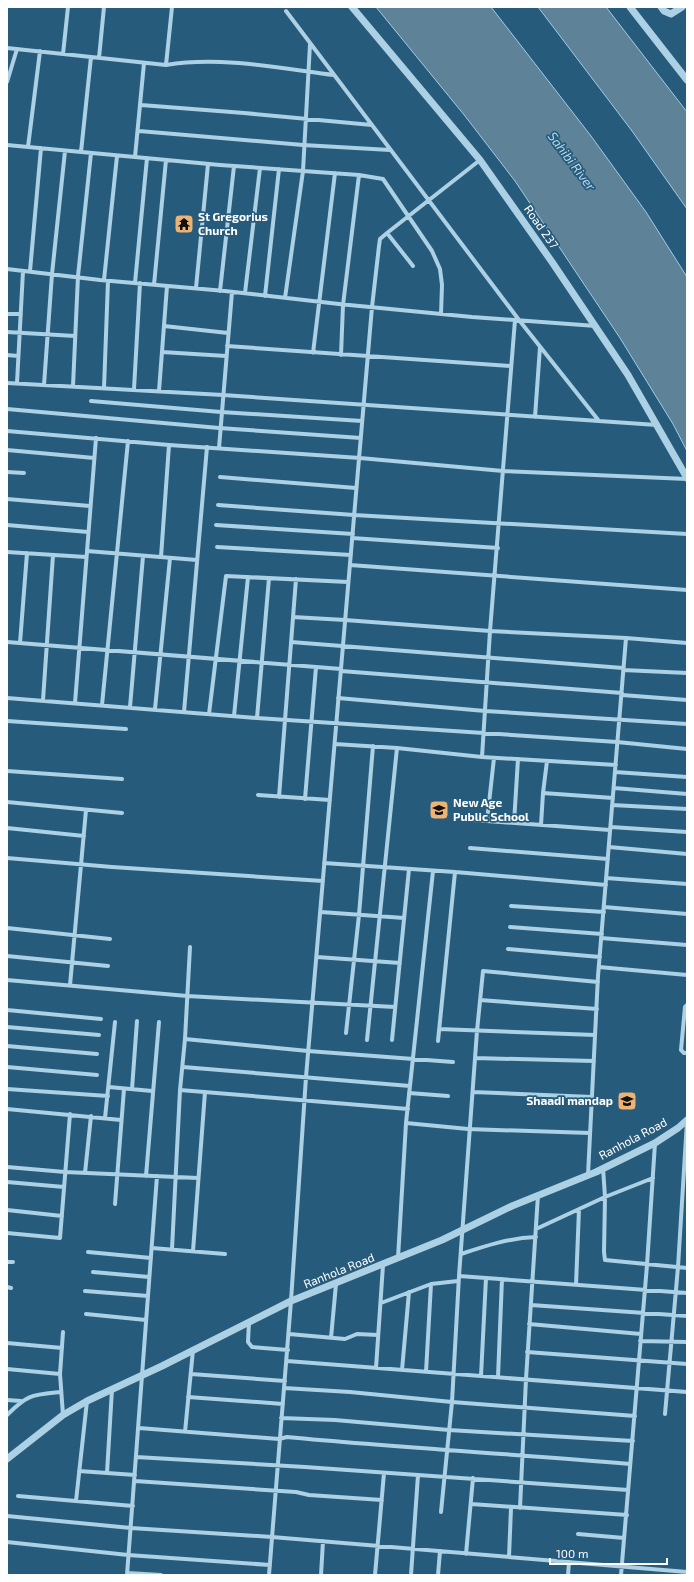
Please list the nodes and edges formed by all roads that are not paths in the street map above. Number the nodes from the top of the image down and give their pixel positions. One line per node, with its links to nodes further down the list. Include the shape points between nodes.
1 (68, 7): 13 (street)
2 (104, 7): 15 (street)
3 (172, 7): 17 (street)
4 (352, 7): 38 (street, Road 237)
5 (630, 7): 20 (street)
6 (661, 7): 7 (street, via 671,14)
7 (682, 7)
8 (286, 11): 9 (street)
9 (310, 43): 18 (street); 19 (street)
10 (7, 48): 11 (street)
11 (17, 49): 12 (street); 21 (street)
12 (40, 51): 13 (street); 28 (street)
13 (62, 54): 14 (street)
14 (91, 57): 15 (street); 32 (street)
15 (99, 58): 16 (street)
16 (144, 63): 17 (street); 22 (street)
17 (166, 65): 18 (street, via 208,62)
18 (308, 71): 19 (street); 23 (street)
19 (334, 75): 24 (street)
20 (687, 80)
21 (7, 82)
22 (141, 105): 23 (street); 25 (street)
23 (305, 118): 24 (street); 27 (street)
24 (372, 125): 30 (street)
25 (139, 131): 27 (street); 35 (street)
26 (7, 145): 28 (street)
27 (303, 145): 30 (street); 43 (street)
28 (28, 147): 29 (street)
29 (41, 148): 31 (street); 52 (street)
30 (390, 150): 46 (street)
31 (65, 151): 32 (street); 53 (street)
32 (81, 152): 33 (street)
33 (91, 153): 34 (street); 54 (street)
34 (117, 156): 35 (street); 55 (street)
35 (135, 157): 36 (street)
36 (146, 158): 37 (street); 56 (street)
37 (166, 160): 39 (street); 58 (street)
38 (480, 160): 46 (street); 74 (street, Road 237)
39 (208, 164): 40 (street); 60 (street)
40 (234, 166): 41 (street); 61 (street)
41 (260, 168): 42 (street); 63 (street)
42 (279, 169): 43 (street); 64 (street)
43 (302, 171): 44 (street); 65 (street)
44 (335, 173): 45 (street); 66 (street)
45 (359, 175): 47 (street, via 383,179); 67 (street)
46 (428, 201): 47 (street); 72 (street)
47 (408, 217): 48 (street); 71 (street, via 432,251 440,269)
48 (387, 233): 49 (street); 68 (street, via 380,239)
49 (413, 266)
50 (7, 269): 51 (street)
51 (24, 271): 52 (street); 70 (street)
52 (30, 271): 53 (street)
53 (52, 274): 54 (street); 78 (street)
54 (78, 276): 55 (street); 79 (street)
55 (106, 280): 56 (street); 94 (street)
56 (135, 283): 57 (street)
57 (140, 283): 58 (street); 95 (street)
58 (154, 285): 59 (street)
59 (167, 286): 60 (street); 73 (street)
60 (196, 288): 61 (street)
61 (220, 290): 62 (street)
62 (232, 292): 63 (street); 77 (street)
63 (245, 293): 64 (street)
64 (265, 296): 65 (street)
65 (285, 298): 66 (street)
66 (319, 302): 67 (street); 83 (street)
67 (343, 304): 68 (street); 85 (street)
68 (372, 307): 71 (street); 88 (street)
69 (7, 314): 70 (street)
70 (21, 314): 76 (street)
71 (441, 314): 72 (street)
72 (517, 320): 74 (street); 81 (street); 89 (street)
73 (164, 326): 77 (street); 82 (street)
74 (596, 326): 106 (street, Road 237)
75 (7, 332): 76 (street)
76 (20, 333): 78 (street); 86 (street)
77 (228, 333): 80 (street)
78 (48, 335): 79 (street); 92 (street)
79 (75, 336): 93 (street)
80 (227, 346): 83 (street); 87 (street)
81 (540, 347): 103 (street); 105 (street)
82 (162, 352): 87 (street); 96 (street)
83 (313, 353): 85 (street)
84 (7, 355): 86 (street)
85 (341, 355): 88 (street)
86 (18, 356): 91 (street)
87 (226, 356): 97 (street)
88 (368, 357): 89 (street); 99 (street)
89 (511, 366): 102 (street)
90 (7, 383): 91 (street)
91 (16, 384): 92 (street)
92 (44, 385): 93 (street)
93 (73, 386): 94 (street)
94 (104, 388): 95 (street)
95 (134, 389): 96 (street)
96 (159, 391): 97 (street)
97 (223, 395): 99 (street); 101 (street)
98 (91, 401): 101 (street)
99 (364, 406): 102 (street); 104 (street)
100 (7, 409): 107 (street)
101 (221, 412): 104 (street); 107 (street)
102 (507, 415): 103 (street); 118 (street)
103 (535, 417): 105 (street)
104 (362, 421): 110 (street)
105 (599, 421): 106 (street)
106 (658, 425): 122 (street, Road 237)
107 (219, 428): 110 (street); 114 (street)
108 (7, 431): 109 (street)
109 (96, 438): 111 (street); 116 (street)
110 (361, 438): 117 (street)
111 (128, 441): 112 (street); 139 (street)
112 (169, 445): 113 (street); 144 (street)
113 (207, 448): 114 (street); 146 (street)
114 (219, 448): 117 (street)
115 (7, 450): 116 (street)
116 (94, 458): 126 (street)
117 (360, 458): 118 (street); 123 (street)
118 (503, 471): 122 (street); 128 (street)
119 (7, 472): 120 (street)
120 (24, 473)
121 (220, 477): 123 (street)
122 (687, 478)
123 (356, 488): 127 (street)
124 (7, 499): 126 (street)
125 (218, 505): 127 (street)
126 (90, 506): 131 (street)
127 (354, 515): 128 (street); 133 (street)
128 (499, 522): 132 (street); 135 (street)
129 (7, 525): 131 (street)
130 (216, 526): 133 (street)
131 (88, 532): 136 (street)
132 (687, 534)
133 (352, 536): 135 (street); 142 (street)
134 (218, 547): 142 (street)
135 (498, 548): 148 (street)
136 (87, 551): 139 (street); 143 (street)
137 (7, 552): 138 (street)
138 (27, 553): 140 (street); 160 (street)
139 (117, 554): 141 (street); 165 (street)
140 (53, 555): 143 (street); 162 (street)
141 (143, 556): 144 (street); 166 (street)
142 (351, 556): 147 (street)
143 (86, 557): 164 (street)
144 (160, 557): 145 (street)
145 (170, 558): 146 (street); 167 (street)
146 (197, 560): 168 (street)
147 (350, 565): 148 (street); 152 (street)
148 (496, 576): 153 (street); 156 (street)
149 (248, 577): 150 (street); 170 (street, via 226,576); 171 (street)
150 (269, 578): 151 (street); 172 (street)
151 (296, 579): 152 (street); 154 (street)
152 (348, 582): 155 (street)
153 (687, 590)
154 (293, 617): 155 (street); 159 (street)
155 (345, 620): 156 (street); 163 (street)
156 (490, 631): 157 (street); 169 (street)
157 (626, 638): 161 (street); 175 (street)
158 (7, 642): 160 (street)
159 (291, 642): 163 (street); 173 (street)
160 (20, 643): 162 (street)
161 (687, 644)
162 (47, 645): 164 (street); 182 (street)
163 (343, 646): 169 (street); 176 (street)
164 (79, 648): 165 (street); 184 (street)
165 (107, 650): 166 (street); 185 (street)
166 (134, 653): 167 (street); 186 (street)
167 (161, 655): 168 (street); 187 (street)
168 (189, 657): 170 (street); 189 (street)
169 (489, 657): 175 (street); 178 (street)
170 (216, 660): 171 (street); 190 (street)
171 (239, 661): 172 (street); 191 (street)
172 (261, 663): 173 (street); 192 (street)
173 (290, 665): 174 (street); 193 (street)
174 (316, 667): 176 (street); 194 (street)
175 (623, 669): 177 (street); 179 (street)
176 (341, 670): 178 (street); 181 (street)
177 (687, 673)
178 (487, 683): 179 (street); 188 (street)
179 (622, 694): 183 (street); 195 (street)
180 (7, 698): 182 (street)
181 (338, 698): 188 (street); 197 (street)
182 (43, 700): 184 (street)
183 (687, 700)
184 (75, 703): 185 (street)
185 (102, 705): 186 (street)
186 (130, 707): 187 (street)
187 (155, 709): 189 (street)
188 (485, 711): 195 (street); 200 (street)
189 (184, 712): 190 (street)
190 (209, 714): 191 (street)
191 (234, 716): 192 (street)
192 (257, 718): 193 (street)
193 (285, 718): 194 (street); 219 (street)
194 (312, 720): 197 (street); 221 (street)
195 (620, 720): 198 (street); 201 (street)
196 (7, 721): 199 (street)
197 (336, 722): 200 (street); 202 (street)
198 (687, 724)
199 (126, 730)
200 (484, 734): 201 (street); 206 (street)
201 (618, 742): 205 (street); 210 (street)
202 (335, 744): 203 (street); 222 (street)
203 (373, 746): 204 (street); 243 (street)
204 (397, 748): 206 (street); 244 (street)
205 (687, 749)
206 (482, 757): 207 (street)
207 (494, 758): 208 (street); 229 (street)
208 (518, 759): 209 (street); 230 (street)
209 (547, 761): 210 (street); 216 (street)
210 (616, 765): 212 (street)
211 (7, 771): 214 (street)
212 (615, 772): 213 (street); 215 (street)
213 (687, 777)
214 (122, 779)
215 (614, 788): 217 (street); 220 (street)
216 (543, 793): 220 (street); 231 (street)
217 (687, 794)
218 (258, 795): 219 (street)
219 (279, 796): 221 (street)
220 (613, 798): 224 (street)
221 (305, 799): 222 (street)
222 (330, 800): 241 (street)
223 (7, 802): 226 (street)
224 (612, 805): 225 (street); 233 (street)
225 (687, 809)
226 (86, 810): 227 (street); 235 (street)
227 (122, 813)
228 (473, 820): 229 (street)
229 (487, 821): 230 (street)
230 (514, 823): 231 (street)
231 (541, 825): 233 (street)
232 (7, 828): 235 (street)
233 (610, 828): 234 (street); 236 (street)
234 (687, 832)
235 (84, 836): 242 (street)
236 (609, 847): 238 (street); 240 (street)
237 (470, 848): 240 (street)
238 (687, 854)
239 (7, 858): 242 (street)
240 (608, 859): 248 (street)
241 (324, 863): 243 (street); 249 (street)
242 (80, 864): 249 (street); 261 (street)
243 (363, 867): 244 (street); 256 (street)
244 (384, 868): 245 (street); 257 (street)
245 (409, 869): 246 (street); 258 (street)
246 (432, 871): 247 (street); 309 (street)
247 (455, 872): 251 (street); 294 (street)
248 (606, 878): 250 (street); 251 (street)
249 (323, 881): 254 (street)
250 (687, 884)
251 (606, 885): 253 (street)
252 (511, 906): 253 (street)
253 (604, 909): 255 (street); 262 (street)
254 (321, 912): 256 (street); 268 (street)
255 (687, 914)
256 (359, 915): 257 (street); 270 (street)
257 (379, 917): 258 (street); 271 (street)
258 (404, 918): 273 (street)
259 (510, 927): 262 (street)
260 (7, 928): 261 (street)
261 (74, 936): 263 (street); 272 (street)
262 (602, 936): 264 (street); 269 (street)
263 (110, 940)
264 (687, 945)
265 (190, 947): 280 (street)
266 (508, 949): 269 (street)
267 (7, 956): 272 (street)
268 (317, 957): 270 (street); 282 (street)
269 (600, 957): 275 (street)
270 (355, 960): 271 (street); 283 (street)
271 (375, 961): 273 (street); 285 (street)
272 (72, 962): 274 (street); 279 (street)
273 (400, 963): 286 (street)
274 (108, 966)
275 (599, 967): 276 (street); 278 (street)
276 (687, 975)
277 (7, 980): 279 (street)
278 (598, 982): 281 (street, via 483,971); 287 (street)
279 (70, 986): 280 (street)
280 (187, 996): 282 (street); 300 (street)
281 (480, 1000): 287 (street); 296 (street)
282 (312, 1004): 283 (street); 305 (street)
283 (349, 1005): 285 (street); 297 (street)
284 (687, 1005): 295 (street)
285 (371, 1006): 286 (street); 301 (street)
286 (395, 1007): 302 (street)
287 (597, 1009): 299 (street)
288 (7, 1010): 289 (street)
289 (101, 1020)
290 (136, 1021): 320 (street)
291 (115, 1022): 317 (street)
292 (159, 1022): 321 (street)
293 (7, 1027): 298 (street)
294 (439, 1029): 296 (street); 303 (street)
295 (685, 1030): 307 (street, via 681,1050)
296 (477, 1031): 299 (street); 308 (street)
297 (346, 1033)
298 (99, 1035)
299 (595, 1035): 310 (street)
300 (185, 1039): 305 (street); 313 (street)
301 (367, 1040)
302 (392, 1040)
303 (438, 1041)
304 (7, 1046): 306 (street)
305 (308, 1051): 309 (street); 315 (street)
306 (97, 1054)
307 (687, 1054)
308 (475, 1058): 310 (street); 324 (street)
309 (413, 1060): 311 (street); 316 (street)
310 (594, 1061): 328 (street)
311 (453, 1062)
312 (7, 1067): 314 (street)
313 (183, 1067): 315 (street); 322 (street)
314 (97, 1075)
315 (306, 1077): 316 (street); 329 (street)
316 (410, 1086): 325 (street)
317 (108, 1087): 319 (street); 326 (street)
318 (7, 1089): 326 (street)
319 (124, 1089): 320 (street); 335 (street)
320 (132, 1089): 321 (street)
321 (152, 1090): 347 (street)
322 (180, 1090): 323 (street); 349 (street)
323 (205, 1092): 329 (street); 350 (street)
324 (473, 1092): 328 (street); 338 (street)
325 (409, 1093): 327 (street); 331 (street)
326 (108, 1096): 334 (street)
327 (448, 1096)
328 (592, 1097): 339 (street)
329 (304, 1100): 331 (street); 394 (street)
330 (7, 1109): 332 (street)
331 (408, 1109): 337 (street)
332 (70, 1114): 333 (street); 343 (street)
333 (91, 1116): 334 (street); 344 (street)
334 (105, 1118): 335 (street)
335 (121, 1120): 345 (street)
336 (687, 1120): 340 (street, Ranhola Road); 376 (street)
337 (406, 1123): 338 (street); 371 (street)
338 (470, 1129): 339 (street); 361 (street)
339 (590, 1133): 346 (street)
340 (655, 1143): 342 (street, Ranhola Road); 351 (street)
341 (7, 1167): 343 (street)
342 (602, 1168): 346 (street, Ranhola Road); 355 (street)
343 (65, 1172): 344 (street); 353 (street)
344 (85, 1173): 345 (street)
345 (117, 1174): 347 (street); 356 (street)
346 (588, 1175): 354 (street, Ranhola Road)
347 (146, 1176): 348 (street)
348 (157, 1176): 349 (street); 364 (street)
349 (176, 1178): 350 (street); 365 (street)
350 (198, 1178): 366 (street)
351 (653, 1178): 355 (street); 375 (street)
352 (7, 1182): 353 (street)
353 (64, 1187): 359 (street)
354 (538, 1195): 360 (street); 361 (street, Ranhola Road)
355 (605, 1197): 358 (street); 375 (street, via 605,1260)
356 (115, 1204)
357 (7, 1210): 359 (street)
358 (579, 1210): 360 (street); 387 (street)
359 (62, 1216): 362 (street, via 60,1238)
360 (536, 1229): 363 (street)
361 (462, 1230): 369 (street); 371 (street, Ranhola Road)
362 (7, 1233)
363 (536, 1237): 369 (street, via 511,1239); 384 (street)
364 (152, 1248): 365 (street); 370 (street)
365 (172, 1249): 366 (street)
366 (193, 1251): 368 (street)
367 (88, 1252): 370 (street)
368 (225, 1254)
369 (461, 1254): 379 (street)
370 (151, 1258): 380 (street)
371 (398, 1259): 374 (street, Ranhola Road)
372 (7, 1262): 373 (street)
373 (13, 1262)
374 (383, 1265): 385 (street, Ranhola Road); 395 (street)
375 (647, 1265): 376 (street); 388 (street)
376 (678, 1267): 377 (street); 391 (street)
377 (687, 1268)
378 (93, 1272): 380 (street)
379 (459, 1276): 381 (street); 383 (street)
380 (149, 1277): 393 (street)
381 (486, 1278): 382 (street); 429 (street)
382 (502, 1279): 384 (street); 430 (street)
383 (458, 1281): 386 (street); 427 (street)
384 (533, 1282): 387 (street); 396 (street)
385 (336, 1284): 394 (street, Ranhola Road); 408 (street)
386 (431, 1284): 390 (street); 424 (street)
387 (576, 1285): 388 (street)
388 (644, 1290): 391 (street); 397 (street)
389 (85, 1291): 393 (street)
390 (409, 1292): 395 (street); 423 (street)
391 (675, 1292): 392 (street); 399 (street)
392 (687, 1293)
393 (148, 1296): 401 (street)
394 (291, 1301): 402 (street, Ranhola Road); 405 (street)
395 (381, 1303): 407 (street)
396 (531, 1305): 397 (street); 403 (street)
397 (642, 1312): 399 (street); 406 (street)
398 (86, 1314): 401 (street)
399 (673, 1315): 400 (street); 410 (street)
400 (687, 1316)
401 (146, 1320): 428 (street)
402 (249, 1322): 414 (street, Ranhola Road); 415 (street, via 249,1345)
403 (529, 1324): 406 (street); 416 (street)
404 (63, 1332): 413 (street)
405 (289, 1334): 408 (street); 415 (street)
406 (641, 1334): 409 (street)
407 (378, 1335): 408 (street, via 362,1333 345,1340); 421 (street)
408 (331, 1338)
409 (640, 1340): 410 (street); 418 (street)
410 (672, 1341): 412 (street); 419 (street)
411 (7, 1342): 413 (street)
412 (687, 1342)
413 (62, 1348): 425 (street)
414 (193, 1349): 426 (street); 428 (street, Ranhola Road)
415 (288, 1350): 417 (street)
416 (528, 1352): 418 (street); 431 (street)
417 (287, 1361): 421 (street); 432 (street)
418 (639, 1361): 419 (street); 435 (street)
419 (670, 1363): 420 (street); 436 (street)
420 (687, 1364)
421 (376, 1368): 423 (street)
422 (7, 1369): 425 (street)
423 (402, 1370): 424 (street)
424 (426, 1372): 427 (street)
425 (60, 1374): 437 (street)
426 (190, 1374): 432 (street); 439 (street)
427 (454, 1374): 429 (street); 443 (street)
428 (142, 1375): 433 (street, Ranhola Road); 451 (street)
429 (481, 1376): 430 (street)
430 (498, 1377): 431 (street)
431 (526, 1379): 435 (street); 445 (street)
432 (285, 1381): 434 (street)
433 (112, 1388): 441 (street, Ranhola Road); 464 (street)
434 (284, 1388): 443 (street); 444 (street)
435 (637, 1389): 436 (street); 449 (street)
436 (668, 1391): 438 (street); 446 (street)
437 (61, 1392): 442 (street, via 33,1395); 448 (street)
438 (687, 1392)
439 (188, 1397): 444 (street); 453 (street)
440 (7, 1400): 442 (street)
441 (87, 1400): 448 (street, Ranhola Road); 463 (street)
442 (21, 1401): 447 (street)
443 (452, 1402): 445 (street); 452 (street)
444 (283, 1404): 450 (street)
445 (524, 1406): 449 (street); 454 (street)
446 (665, 1414)
447 (7, 1415)
448 (63, 1416): 460 (street, Ranhola Road)
449 (635, 1416): 456 (street)
450 (281, 1418): 452 (street); 455 (street)
451 (139, 1428): 453 (street); 459 (street)
452 (449, 1430): 454 (street); 457 (street)
453 (185, 1432): 455 (street)
454 (524, 1435): 456 (street); 458 (street)
455 (279, 1439): 457 (street); 462 (street)
456 (633, 1441): 461 (street)
457 (446, 1449): 458 (street); 468 (street)
458 (523, 1454): 461 (street); 471 (street)
459 (136, 1457): 462 (street); 466 (street)
460 (7, 1459)
461 (630, 1464): 472 (street)
462 (277, 1465): 465 (street); 473 (street)
463 (79, 1471): 464 (street); 476 (street)
464 (107, 1473): 466 (street)
465 (384, 1473): 467 (street); 475 (street)
466 (135, 1475): 470 (street)
467 (418, 1475): 468 (street); 491 (street)
468 (444, 1476): 469 (street); 481 (street)
469 (473, 1478): 471 (street); 477 (street)
470 (135, 1481): 473 (street); 478 (street)
471 (522, 1482): 472 (street); 480 (street)
472 (628, 1490): 482 (street)
473 (275, 1491): 475 (street); 486 (street)
474 (18, 1496): 476 (street)
475 (382, 1500): 490 (street)
476 (76, 1501): 478 (street)
477 (471, 1504): 479 (street); 493 (street)
478 (133, 1506): 484 (street)
479 (511, 1508): 480 (street); 495 (street)
480 (520, 1508): 482 (street)
481 (441, 1512)
482 (627, 1515): 487 (street)
483 (7, 1516): 484 (street)
484 (131, 1528): 486 (street); 494 (street)
485 (578, 1534): 487 (street)
486 (272, 1537): 488 (street); 497 (street)
487 (624, 1538): 498 (street)
488 (323, 1541): 490 (street); 503 (street)
489 (7, 1542): 494 (street)
490 (378, 1546): 491 (street); 504 (street)
491 (413, 1549): 492 (street); 505 (street)
492 (440, 1551): 493 (street); 506 (street)
493 (466, 1554): 495 (street)
494 (128, 1555): 497 (street); 500 (street)
495 (509, 1557): 496 (street)
496 (569, 1562): 498 (street); 507 (street)
497 (270, 1565): 502 (street)
498 (622, 1566): 499 (street); 508 (street)
499 (687, 1572)
500 (127, 1574): 501 (street)
501 (161, 1575)
502 (269, 1575)
503 (321, 1575)
504 (375, 1575)
505 (411, 1575)
506 (438, 1575)
507 (568, 1575)
508 (622, 1575)

